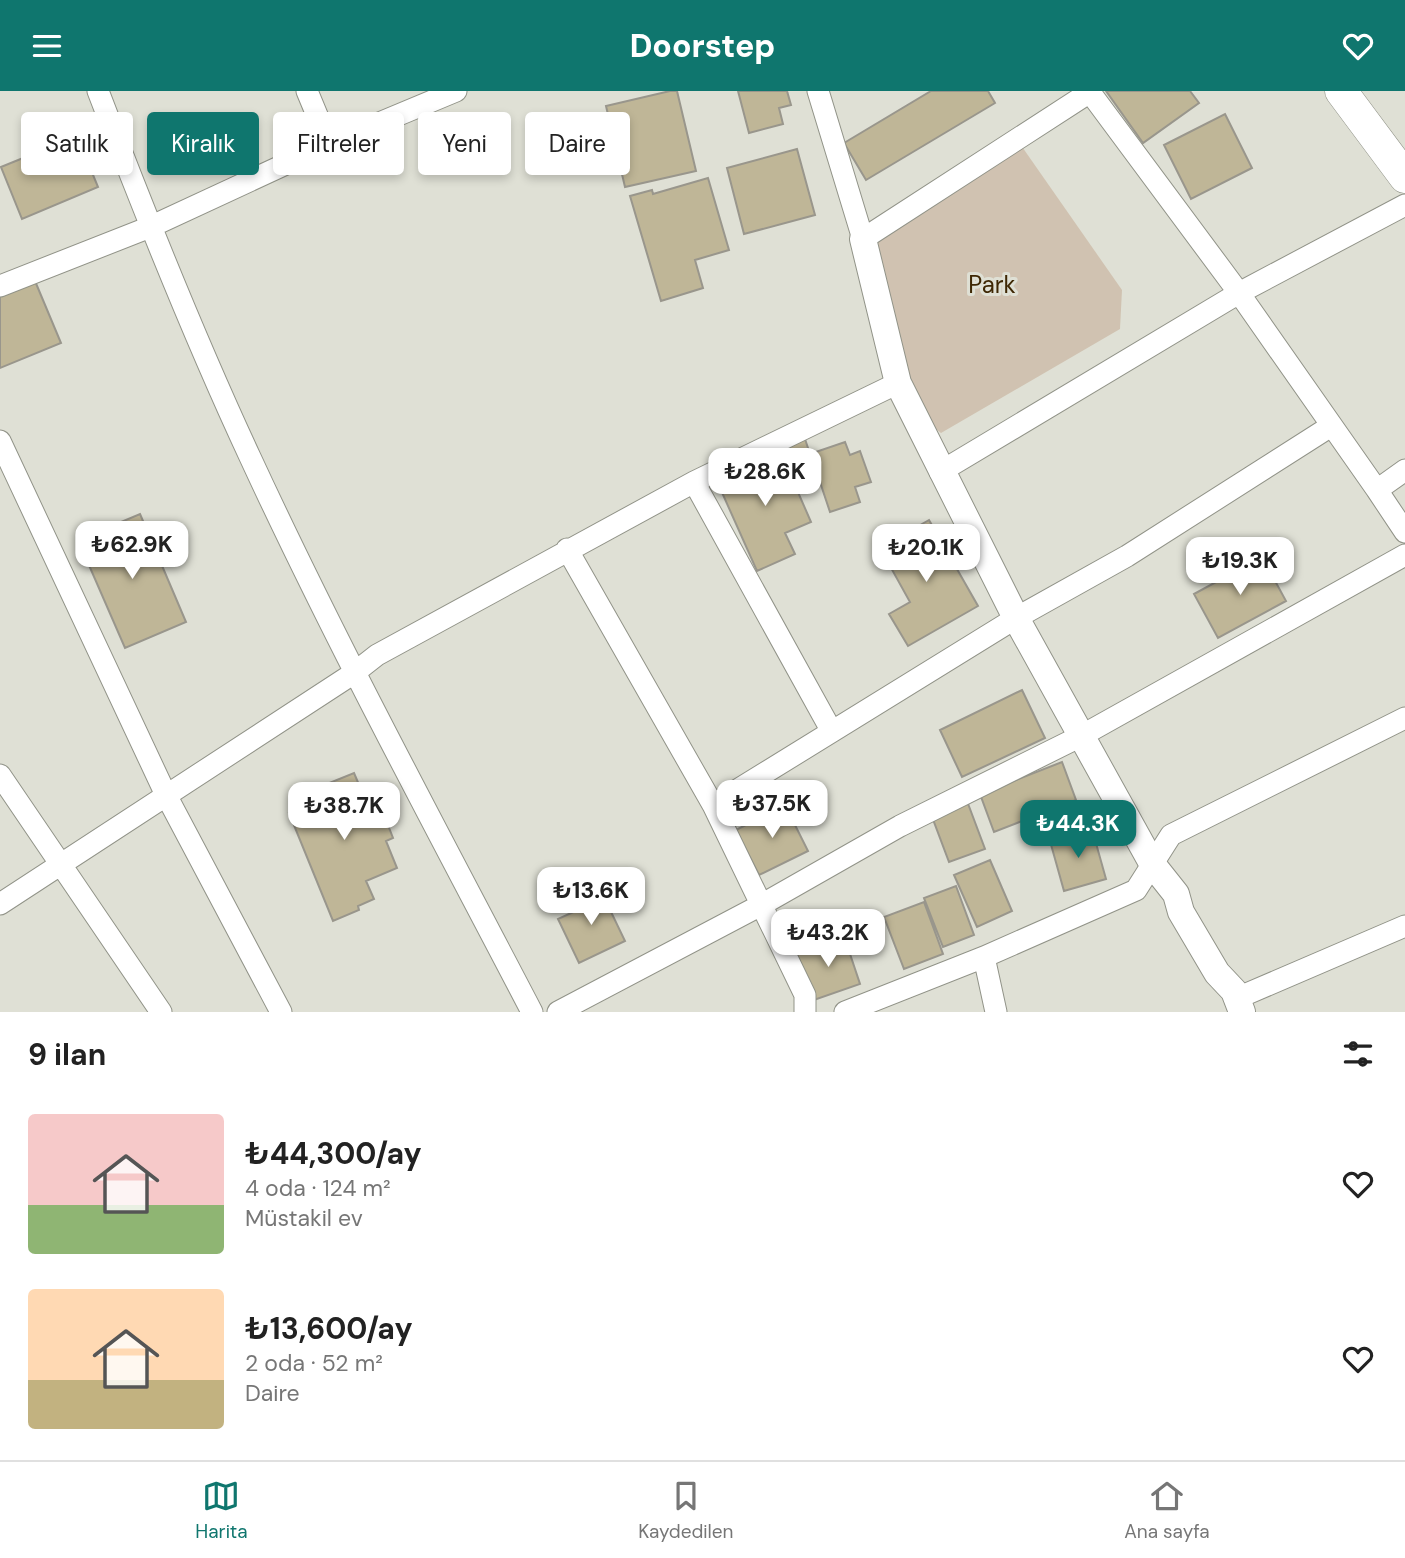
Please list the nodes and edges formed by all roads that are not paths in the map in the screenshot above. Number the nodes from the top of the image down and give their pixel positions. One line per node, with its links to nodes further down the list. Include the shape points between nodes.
1 (98, 91): 12 (street)
2 (307, 91): 7 (street)
3 (456, 91): 8 (street)
4 (818, 91): 13 (street)
5 (1090, 91): 13 (street); 15 (street)
6 (1341, 91): 10 (main road)
7 (316, 112)
8 (404, 113)
9 (273, 170): 12 (street)
10 (1405, 177)
11 (1405, 205): 15 (street)
12 (150, 227): 14 (street); 27 (street, via 249,456)
13 (863, 239): 16 (street)
14 (0, 286)
15 (1239, 293): 17 (street); 20 (street)
16 (898, 383): 20 (street); 21 (street)
17 (1331, 426): 22 (street); 26 (street, via 1127,556)
18 (0, 442): 32 (street)
19 (1405, 470): 22 (street)
20 (940, 472): 26 (street)
21 (694, 482): 24 (street); 29 (street)
22 (1377, 490): 23 (street)
23 (1405, 532)
24 (567, 549): 27 (street, via 377,655); 33 (street)
25 (1405, 555): 30 (street)
26 (1016, 618): 29 (street); 30 (street)
27 (354, 673): 32 (street); 43 (street)
28 (1405, 718): 35 (street, via 1171,835)
29 (831, 730): 33 (street)
30 (1082, 736): 35 (street); 37 (street, via 900,826)
31 (0, 775): 34 (street)
32 (166, 795): 34 (street); 42 (street)
33 (713, 804): 37 (street)
34 (62, 865): 36 (street); 41 (street)
35 (1153, 865): 39 (street, via 1136,890); 40 (street, via 1176,894 1181,912 1217,973 1234,991)
36 (0, 904)
37 (763, 904): 44 (street); 45 (street, via 805,995)
38 (1405, 926): 40 (street)
39 (985, 957): 46 (street); 47 (street)
40 (1238, 1006)
41 (161, 1012)
42 (281, 1012)
43 (532, 1012)
44 (558, 1012)
45 (804, 1012)
46 (845, 1012)
47 (996, 1012)

